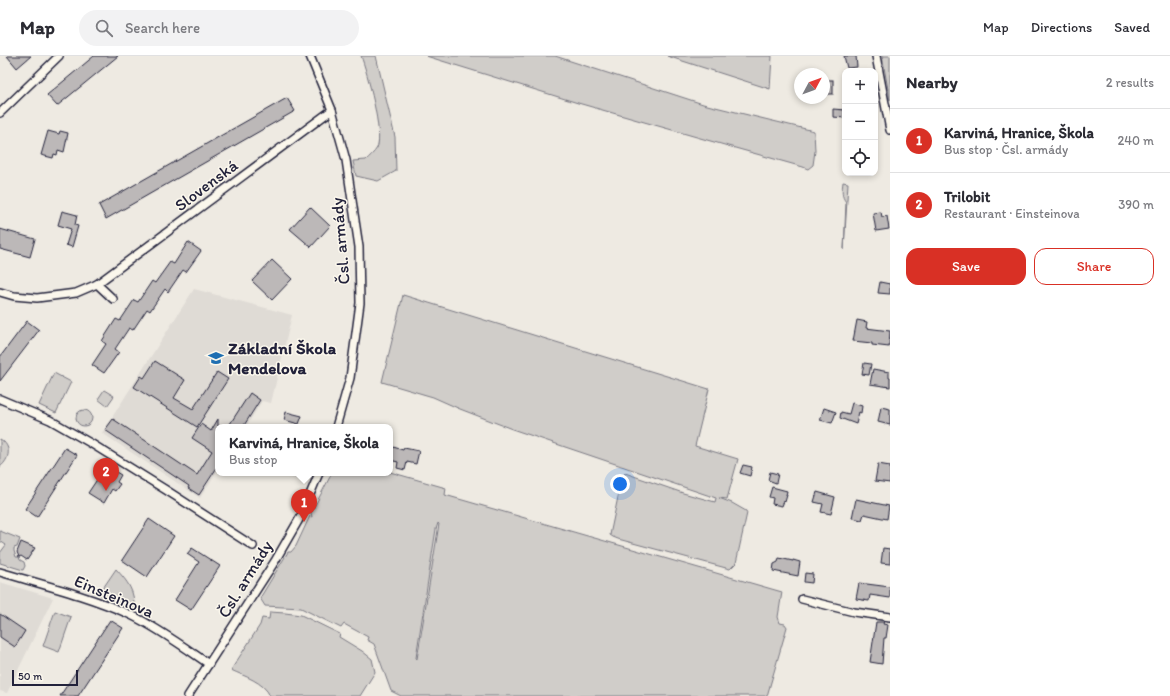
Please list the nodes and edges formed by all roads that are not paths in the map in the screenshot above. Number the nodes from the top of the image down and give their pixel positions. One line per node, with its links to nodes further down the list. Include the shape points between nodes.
1 (59, 56): 5 (street)
2 (310, 56): 4 (street, Čsl. armády)
3 (876, 56): 6 (street)
4 (332, 110): 7 (street, Slovenská); 11 (street, Čsl. armády, via 346,160 359,248 360,303 350,378)
5 (0, 113)
6 (890, 130)
7 (97, 284): 8 (street, Slovenská, via 76,293 37,298); 9 (street)
8 (0, 292)
9 (113, 299)
10 (0, 399): 13 (street, via 50,420 97,447)
11 (337, 424)
12 (318, 476): 17 (street, Čsl. armády, via 301,516 275,561)
13 (252, 546)
14 (0, 572): 17 (street, Einsteinova, via 92,599 132,616)
15 (802, 599): 16 (street, via 854,612)
16 (890, 617)
17 (209, 664): 18 (street, Čsl. armády)
18 (188, 696)

